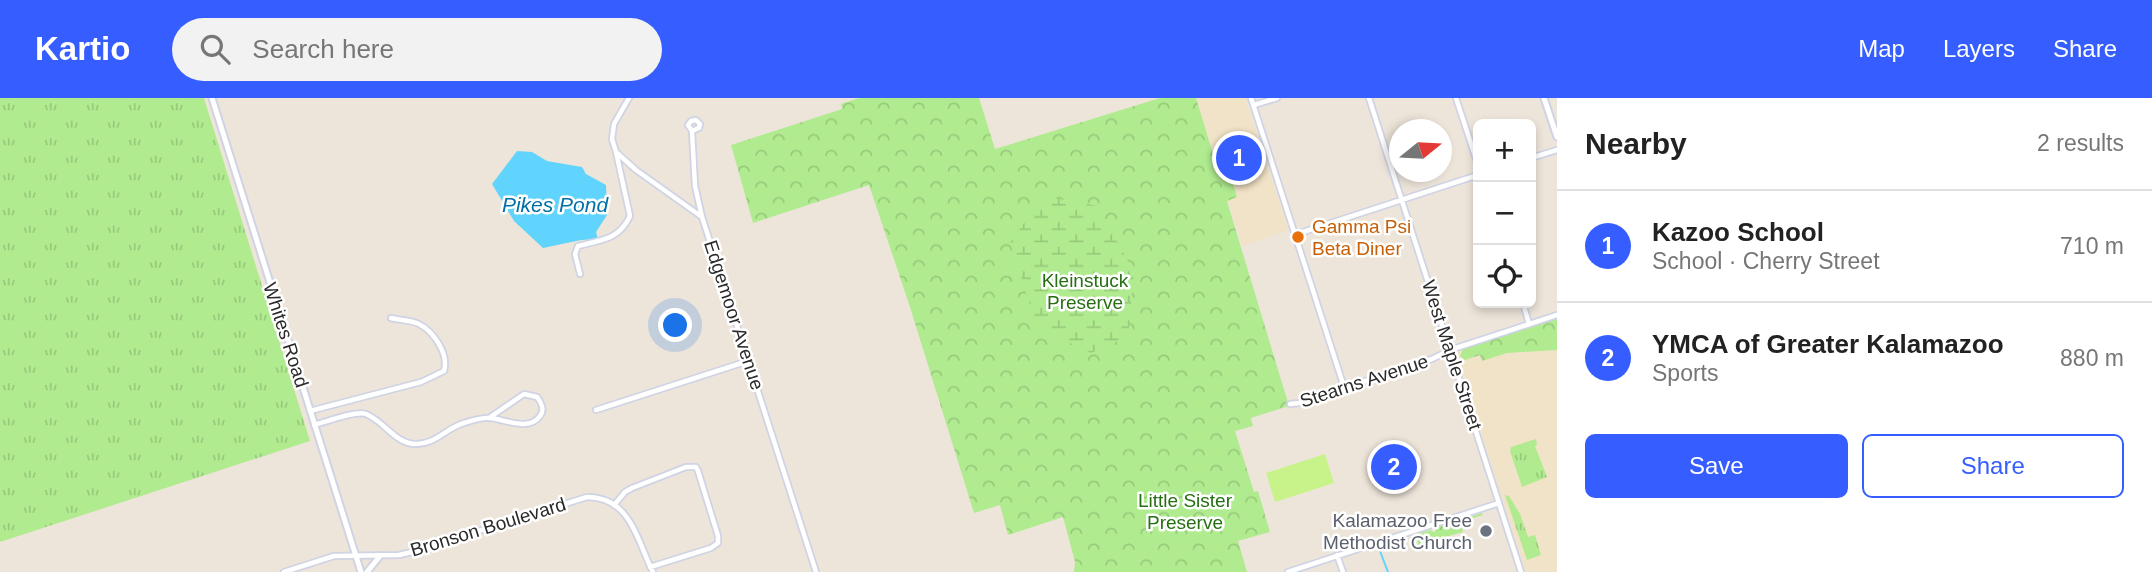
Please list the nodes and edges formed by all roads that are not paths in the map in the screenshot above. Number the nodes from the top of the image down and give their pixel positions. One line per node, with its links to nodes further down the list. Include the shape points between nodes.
1 (212, 98): 29 (street, Whites Road)
2 (629, 98): 13 (street, via 614,124)
3 (1251, 98): 8 (street)
4 (1277, 98): 8 (street)
5 (1369, 98): 16 (street, West Maple Street)
6 (1456, 98): 11 (street)
7 (1544, 98): 10 (street)
8 (1254, 105): 18 (street)
9 (692, 131): 17 (street)
10 (1557, 137)
11 (1473, 150)
12 (1557, 150): 14 (street)
13 (616, 152): 17 (street, Edgemoor Avenue); 19 (street, via 630,216 610,239 578,246 575,254)
14 (1536, 156)
15 (1473, 177): 16 (street)
16 (1402, 200): 18 (street); 24 (street, West Maple Street)
17 (702, 217): 25 (street, Edgemoor Avenue)
18 (1294, 235): 26 (street)
19 (580, 274)
20 (1524, 308): 23 (street)
21 (1557, 315): 23 (street, Stearns Avenue)
22 (391, 318): 29 (street, via 420,325 444,351 444,371 421,382)
23 (1529, 324): 24 (street, Stearns Avenue)
24 (1450, 350): 26 (street, Stearns Avenue); 32 (street, West Maple Street)
25 (748, 361): 28 (street); 41 (street, Edgemoor Avenue)
26 (1344, 387): 27 (street, Stearns Avenue)
27 (1290, 404)
28 (596, 410)
29 (310, 411): 31 (street, Whites Road)
30 (489, 418): 30 (street, via 531,423 540,418 542,402 523,394); 31 (street, via 461,424 417,444 405,443 365,413)
31 (314, 425): 35 (street, Whites Road)
32 (1499, 503): 34 (street); 44 (street, West Maple Street)
33 (615, 504): 36 (street, Bronson Boulevard, via 600,498 579,499 412,552); 37 (street, via 631,521); 37 (street, via 625,492 696,467 718,543)
34 (1337, 555): 42 (street); 43 (street)
35 (356, 556): 36 (street, Bronson Boulevard); 38 (street, Bronson Boulevard, via 334,556); 39 (street, Whites Road)
36 (380, 556): 40 (street)
37 (652, 570)
38 (284, 572)
39 (361, 572)
40 (367, 572)
41 (816, 572)
42 (1288, 572)
43 (1343, 572)
44 (1521, 572)

